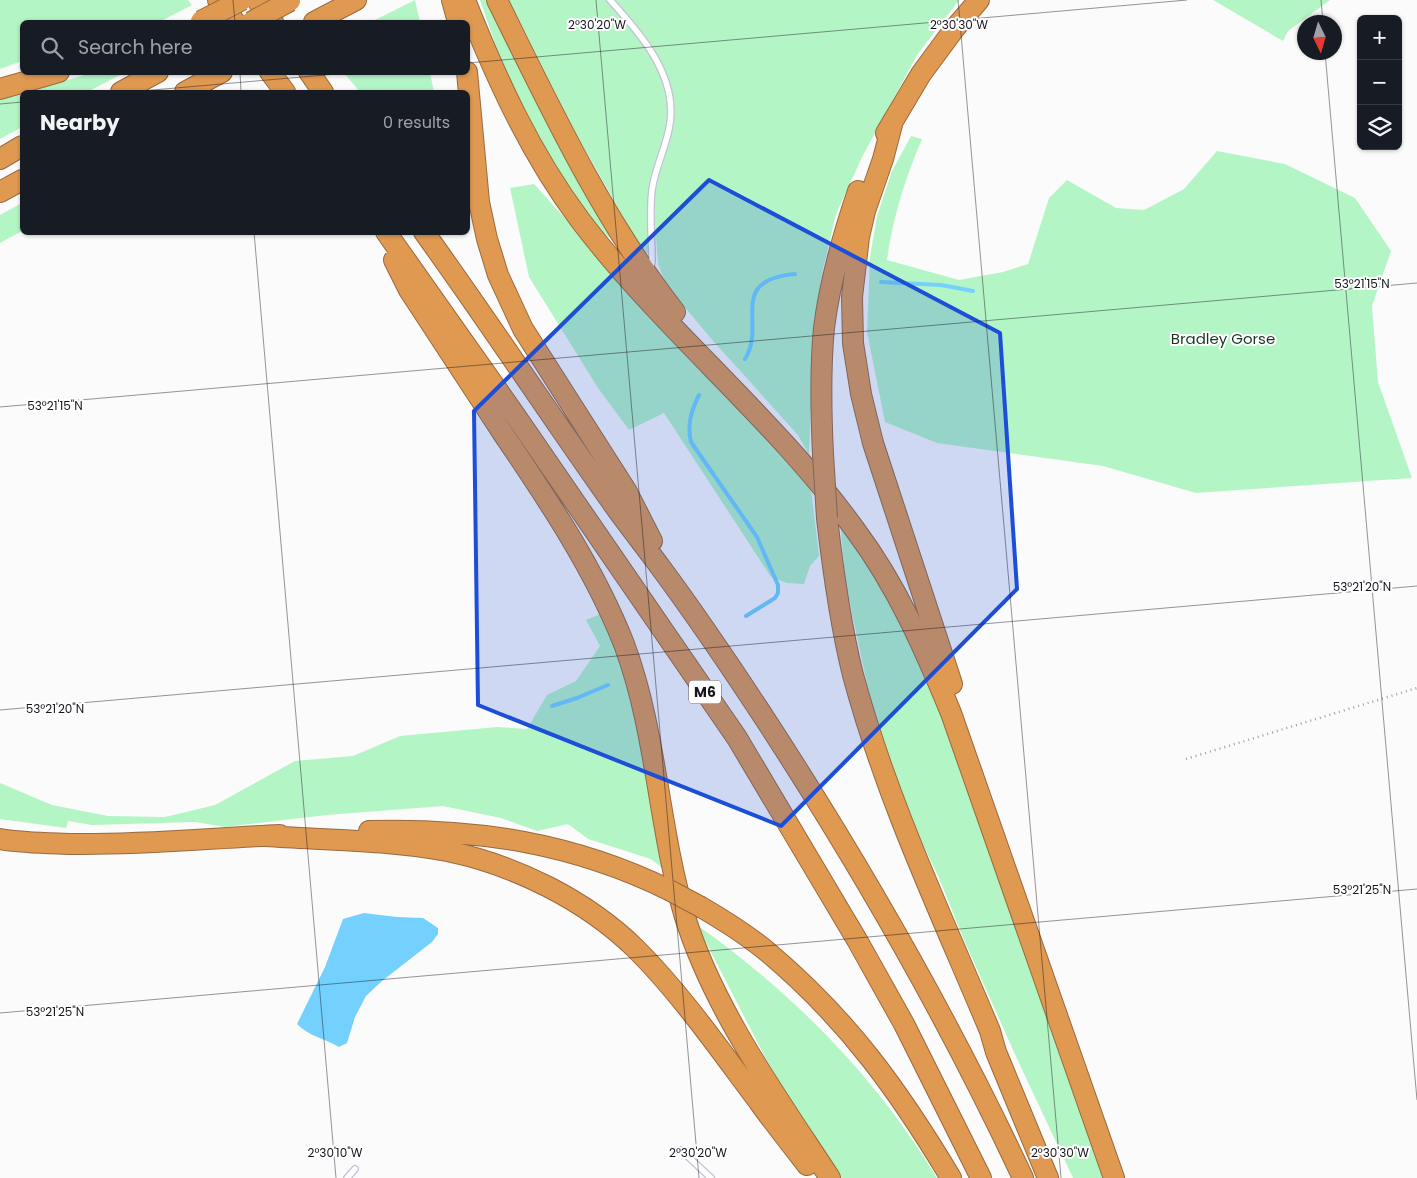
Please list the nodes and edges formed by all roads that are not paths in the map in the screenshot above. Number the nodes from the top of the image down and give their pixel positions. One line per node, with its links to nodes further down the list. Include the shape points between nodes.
1 (218, 0): 12 (highway)
2 (242, 0): 11 (highway, bridge)
3 (257, 0): 14 (highway)
4 (356, 0): 15 (highway)
5 (452, 0): 16 (highway)
6 (465, 0): 39 (highway, via 504,94 559,191 633,284)
7 (497, 0): 38 (highway, via 583,172)
8 (610, 0): 38 (lane, via 628,19 654,57 670,93 670,123 652,187 652,262)
9 (979, 0): 30 (highway, via 921,74)
10 (291, 1): 13 (highway, bridge)
11 (202, 20)
12 (233, 20)
13 (255, 20)
14 (272, 20)
15 (318, 20)
16 (457, 20)
17 (49, 75): 23 (highway)
18 (152, 75): 24 (highway)
19 (216, 75): 25 (highway)
20 (272, 75): 26 (highway)
21 (311, 75): 27 (highway)
22 (467, 75): 28 (highway)
23 (0, 89)
24 (125, 90)
25 (189, 90)
26 (284, 90)
27 (322, 90)
28 (469, 90)
29 (470, 104): 40 (highway, via 479,202 498,275 523,329 628,492)
30 (893, 121): 41 (highway, via 859,237 852,297 856,368 873,444 959,708); 44 (highway, bridge, via 873,154 859,187 840,248 824,328 822,454 827,518 845,638 866,721 900,816)
31 (20, 147): 32 (highway)
32 (0, 159)
33 (20, 181): 34 (highway)
34 (0, 192)
35 (383, 235): 50 (highway, via 409,290 550,502 600,591 624,645 636,683 674,878 694,943 751,1056)
36 (388, 235): 52 (highway, M6, via 737,738 894,1007)
37 (426, 235): 40 (highway, M6)
38 (648, 276): 39 (highway)
39 (742, 398): 41 (highway, via 840,510 896,595 935,673)
40 (663, 571): 53 (highway, M6, via 766,720 826,815 936,1007)
41 (983, 802): 56 (highway)
42 (266, 836): 43 (highway, via 90,844); 49 (highway, via 380,843 448,852 535,880 581,906 620,935 667,982); 51 (highway, bridge, via 422,831 520,840 619,867 669,890 740,931 833,1012 895,1089)
43 (0, 839)
44 (990, 1031): 54 (highway); 55 (highway, via 999,1041)
45 (681, 1150): 48 (lane)
46 (355, 1170): 47 (lane)
47 (347, 1178)
48 (711, 1178)
49 (818, 1178)
50 (830, 1178)
51 (951, 1178)
52 (982, 1178)
53 (1023, 1178)
54 (1048, 1178)
55 (1062, 1178)
56 (1114, 1178)

